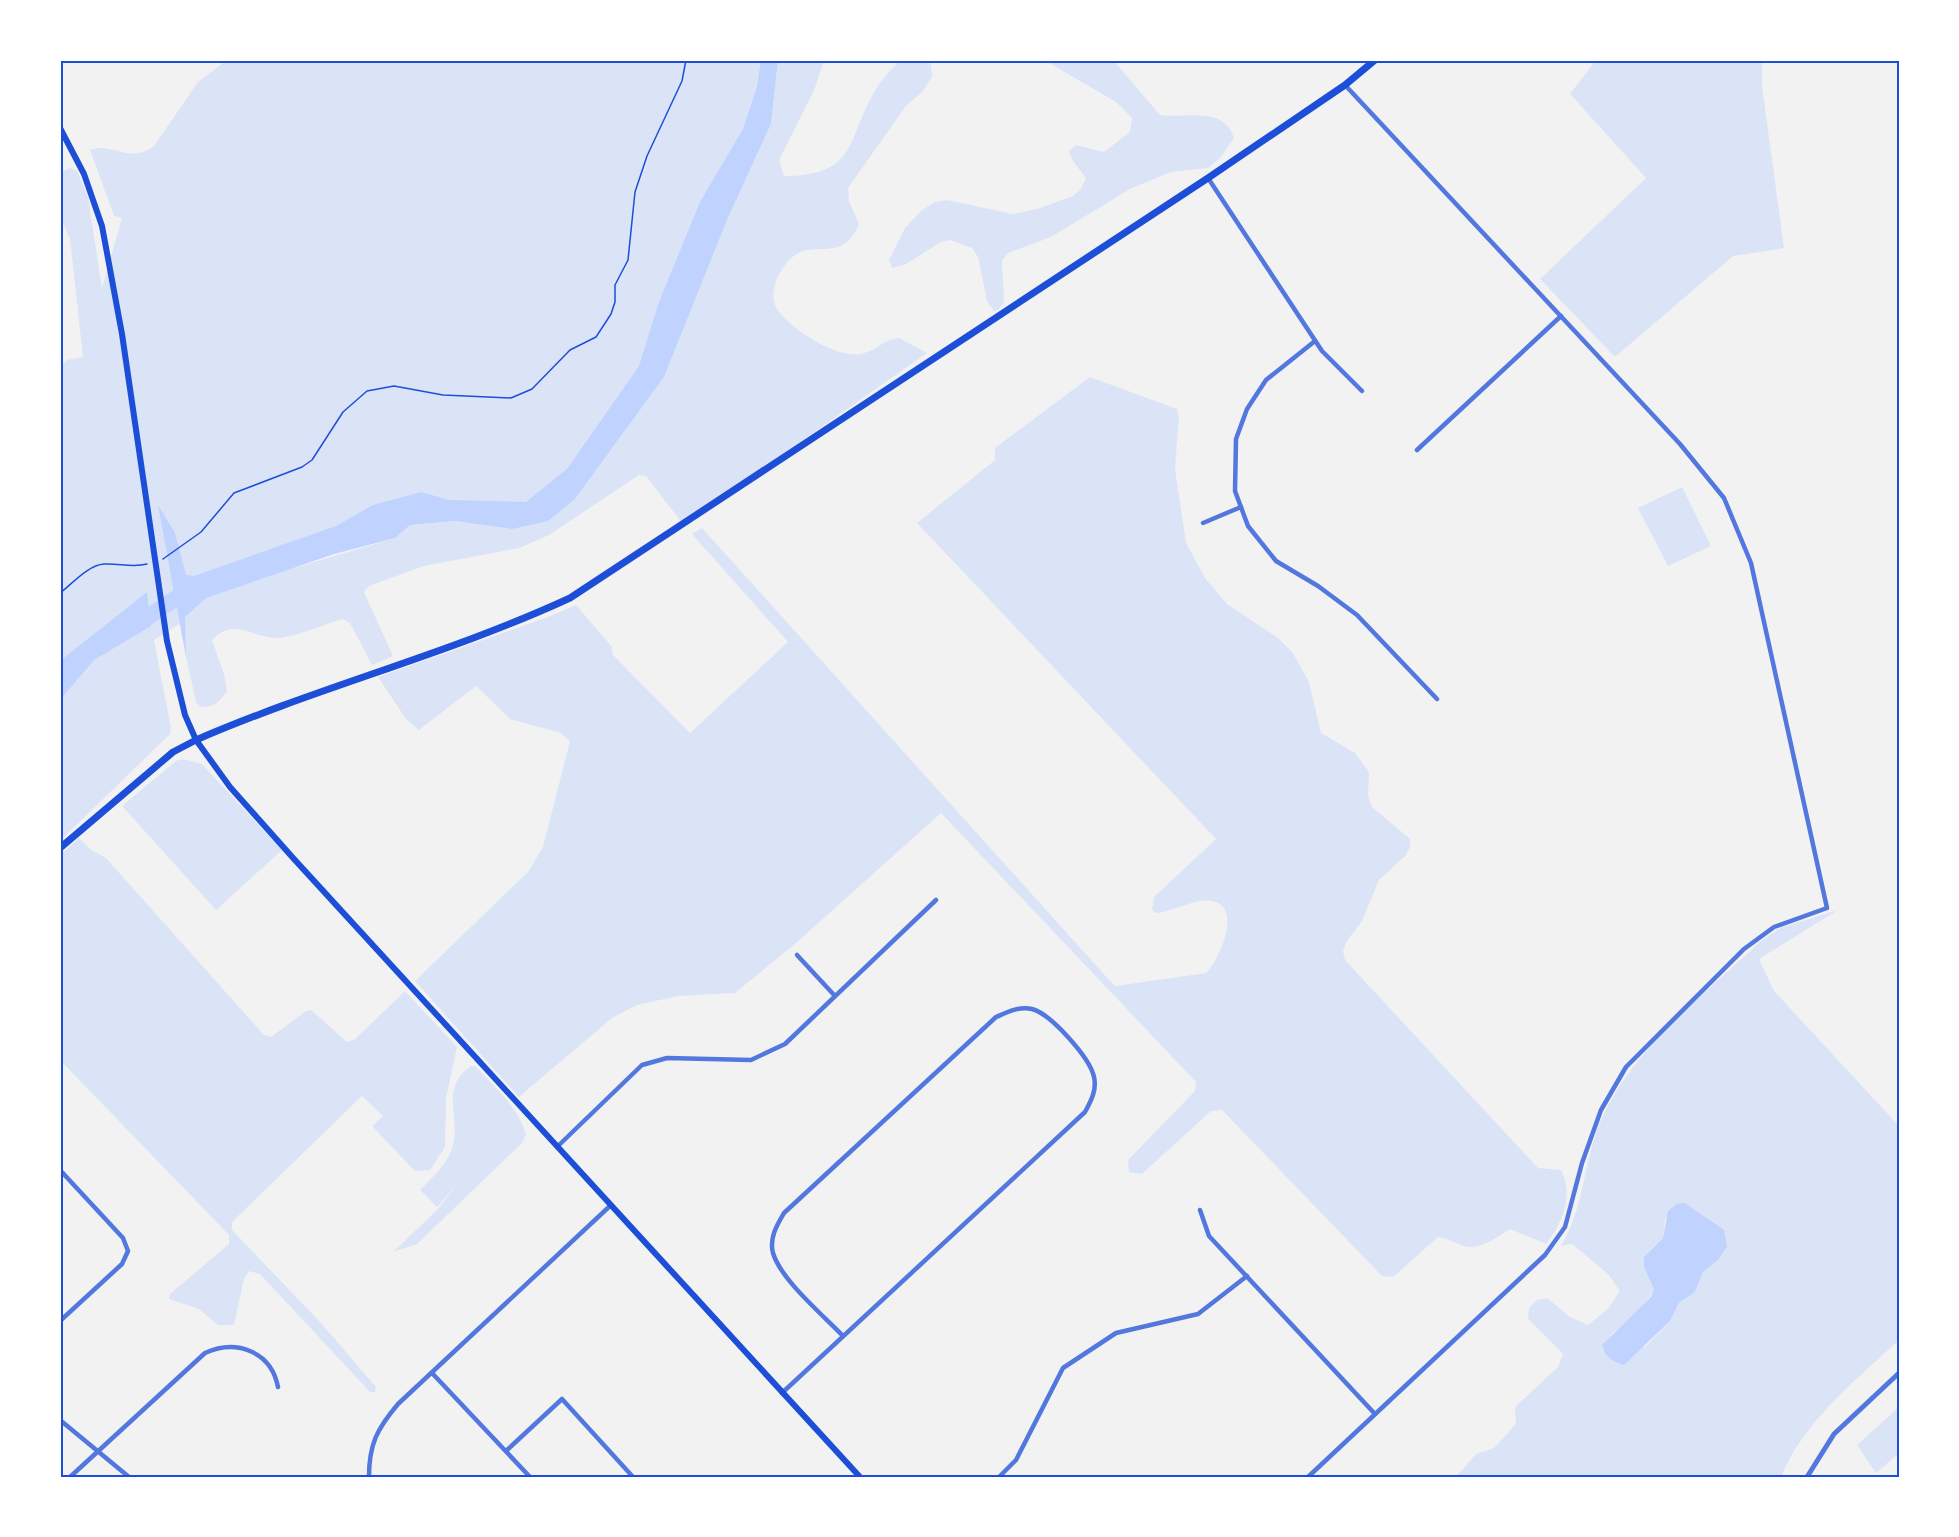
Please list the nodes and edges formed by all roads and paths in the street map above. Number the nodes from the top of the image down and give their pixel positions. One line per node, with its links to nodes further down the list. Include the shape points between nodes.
1 (686, 60): 12 (path, via 682,81 635,192 628,260 615,285 615,302 596,337 570,350 532,389 511,398 442,395 394,386 367,391 343,412 312,460 234,493 188,543 165,558 143,565 93,567)
2 (1375, 60): 3 (main road)
3 (1345, 85): 5 (main road); 6 (street)
4 (60, 128): 14 (main road, via 84,174 102,226 175,678)
5 (1208, 178): 7 (street); 14 (main road, via 570,598 505,627 362,676)
6 (1561, 316): 9 (street); 30 (street, via 1680,444 1724,498 1751,563 1827,908 1774,927 1744,949 1626,1067 1601,1110 1564,1227 1545,1255)
7 (1315, 341): 8 (street); 10 (street, via 1266,380 1247,409 1236,439 1235,491)
8 (1362, 391)
9 (1417, 450)
10 (1241, 507): 11 (street); 13 (street, via 1248,526 1276,561 1357,615)
11 (1203, 523)
12 (60, 592)
13 (1437, 699)
14 (196, 740): 15 (main road, via 173,752); 19 (main road, via 230,787 290,855)
15 (60, 848)
16 (936, 900): 18 (street)
17 (797, 956): 18 (street)
18 (835, 996): 19 (street, via 785,1044 751,1060 667,1058 642,1065)
19 (559, 1145): 21 (main road)
20 (60, 1170): 24 (street, via 123,1238 128,1251 122,1264)
21 (611, 1205): 26 (street); 29 (main road)
22 (1200, 1210): 23 (street, via 1209,1236)
23 (1247, 1276): 30 (street); 40 (street, via 1198,1314 1116,1333 1063,1368 1016,1460)
24 (60, 1321)
25 (843, 1336): 25 (street, via 1085,1112 1094,1096 1095,1077 1087,1060 1049,1018 1032,1009 1013,1009 996,1017 784,1213 774,1231 773,1251 782,1270); 29 (street)
26 (432, 1373): 32 (street); 36 (street, via 382,1422 372,1443)
27 (1899, 1373): 42 (street, via 1834,1434)
28 (278, 1386): 33 (street, via 272,1368 250,1351 231,1345 218,1347 205,1353)
29 (782, 1393): 39 (main road)
30 (1375, 1414): 41 (street)
31 (60, 1420): 33 (street)
32 (506, 1451): 37 (street); 38 (street, via 562,1399)
33 (97, 1452): 34 (street); 35 (street)
34 (70, 1477)
35 (129, 1477)
36 (369, 1477)
37 (530, 1477)
38 (633, 1477)
39 (860, 1477)
40 (999, 1477)
41 (1308, 1477)
42 (1807, 1477)

